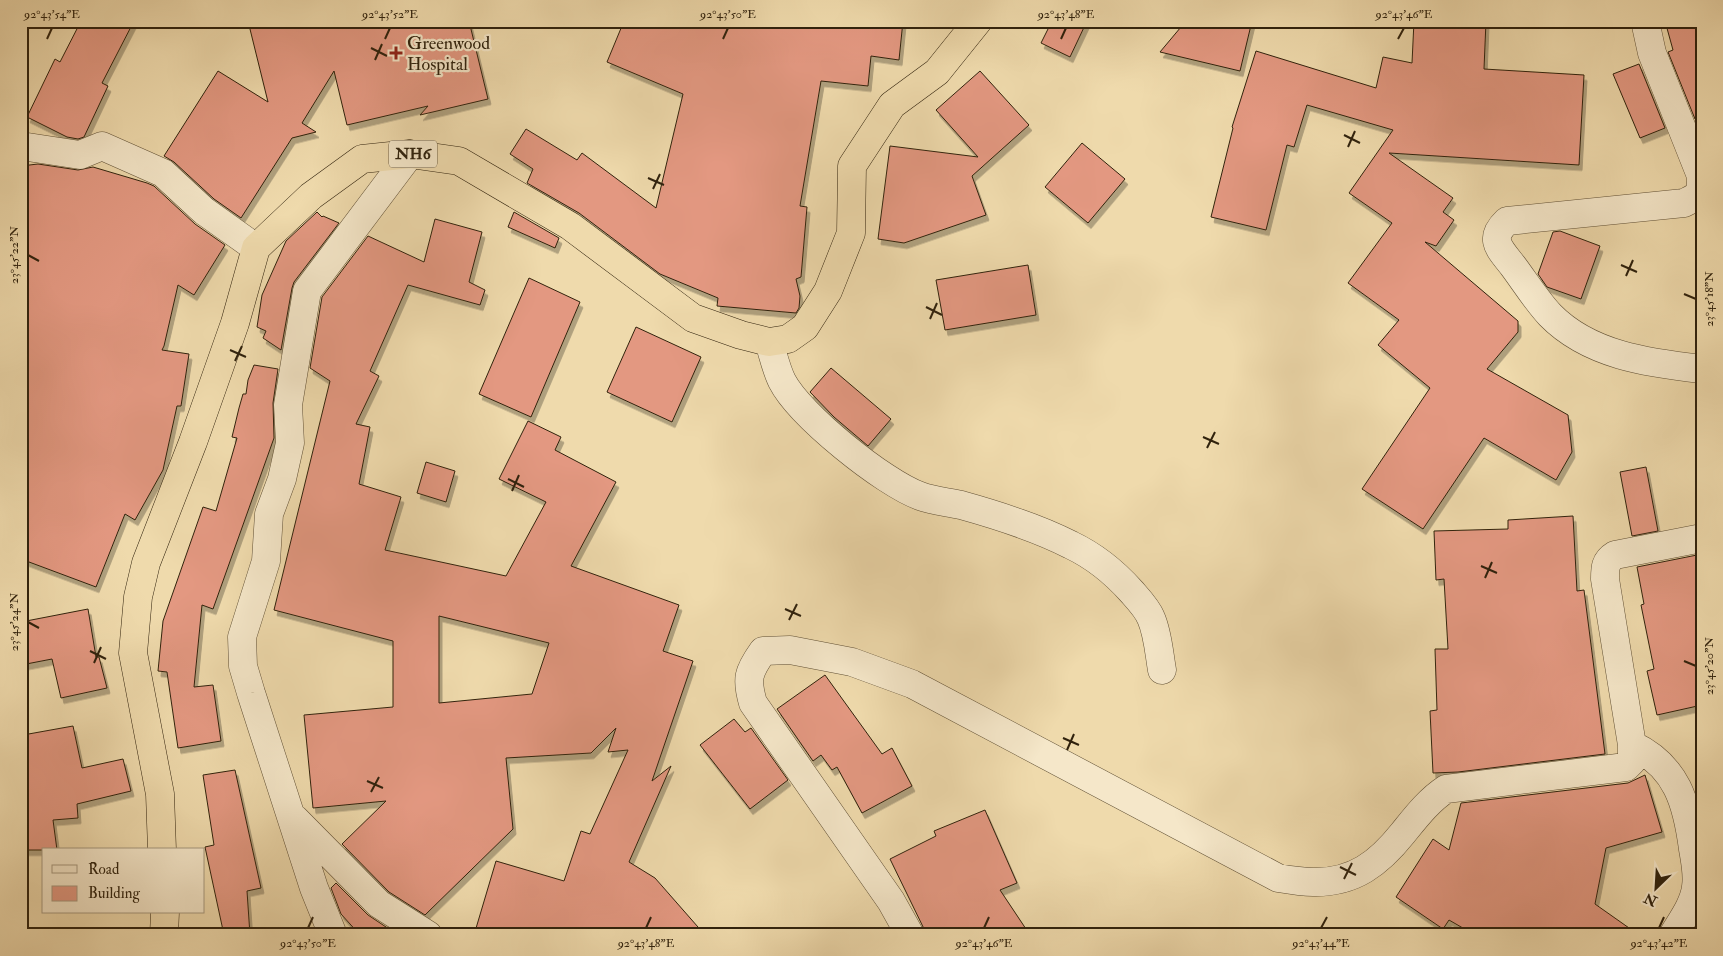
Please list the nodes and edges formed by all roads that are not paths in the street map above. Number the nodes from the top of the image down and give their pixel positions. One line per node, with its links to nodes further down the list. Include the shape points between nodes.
1 (978, 21): 6 (highway, via 937,72 892,105 852,166 851,233 828,291 805,327 788,338)
2 (1645, 21): 7 (street, via 1652,53 1701,176 1699,194 1684,203 1507,221 1498,230 1496,240 1549,314 1573,335 1626,356 1668,366)
3 (21, 146): 5 (street, via 80,155 102,146 163,173 204,211)
4 (410, 154): 5 (highway, NH6, via 362,159 311,196); 6 (highway, NH6, via 459,161 570,226 693,318); 11 (street, via 307,291 288,405 290,443 282,479 269,514 266,561 242,637 243,666)
5 (256, 248): 12 (highway, via 235,324 146,563 138,597 133,652 160,794)
6 (769, 342): 9 (street, via 782,381 803,410 884,476 920,496 960,505 1033,529 1072,545 1099,561 1134,594 1151,618)
7 (1702, 369)
8 (1702, 538): 10 (street, via 1615,555 1606,564 1605,579)
9 (1162, 670)
10 (1632, 745): 17 (street, via 1632,760 1626,767 1446,789 1435,796 1371,866 1344,879 1313,882 1278,878 912,684 852,662 790,650 764,651 754,664 748,685 753,703 891,902); 18 (street, via 1655,758 1670,776 1681,794 1691,831 1696,888 1689,909)
11 (290, 814): 15 (street); 16 (street, via 379,904)
12 (162, 848)
13 (165, 914): 14 (highway)
14 (164, 935)
15 (333, 935)
16 (428, 935)
17 (910, 935)
18 (1673, 935)

